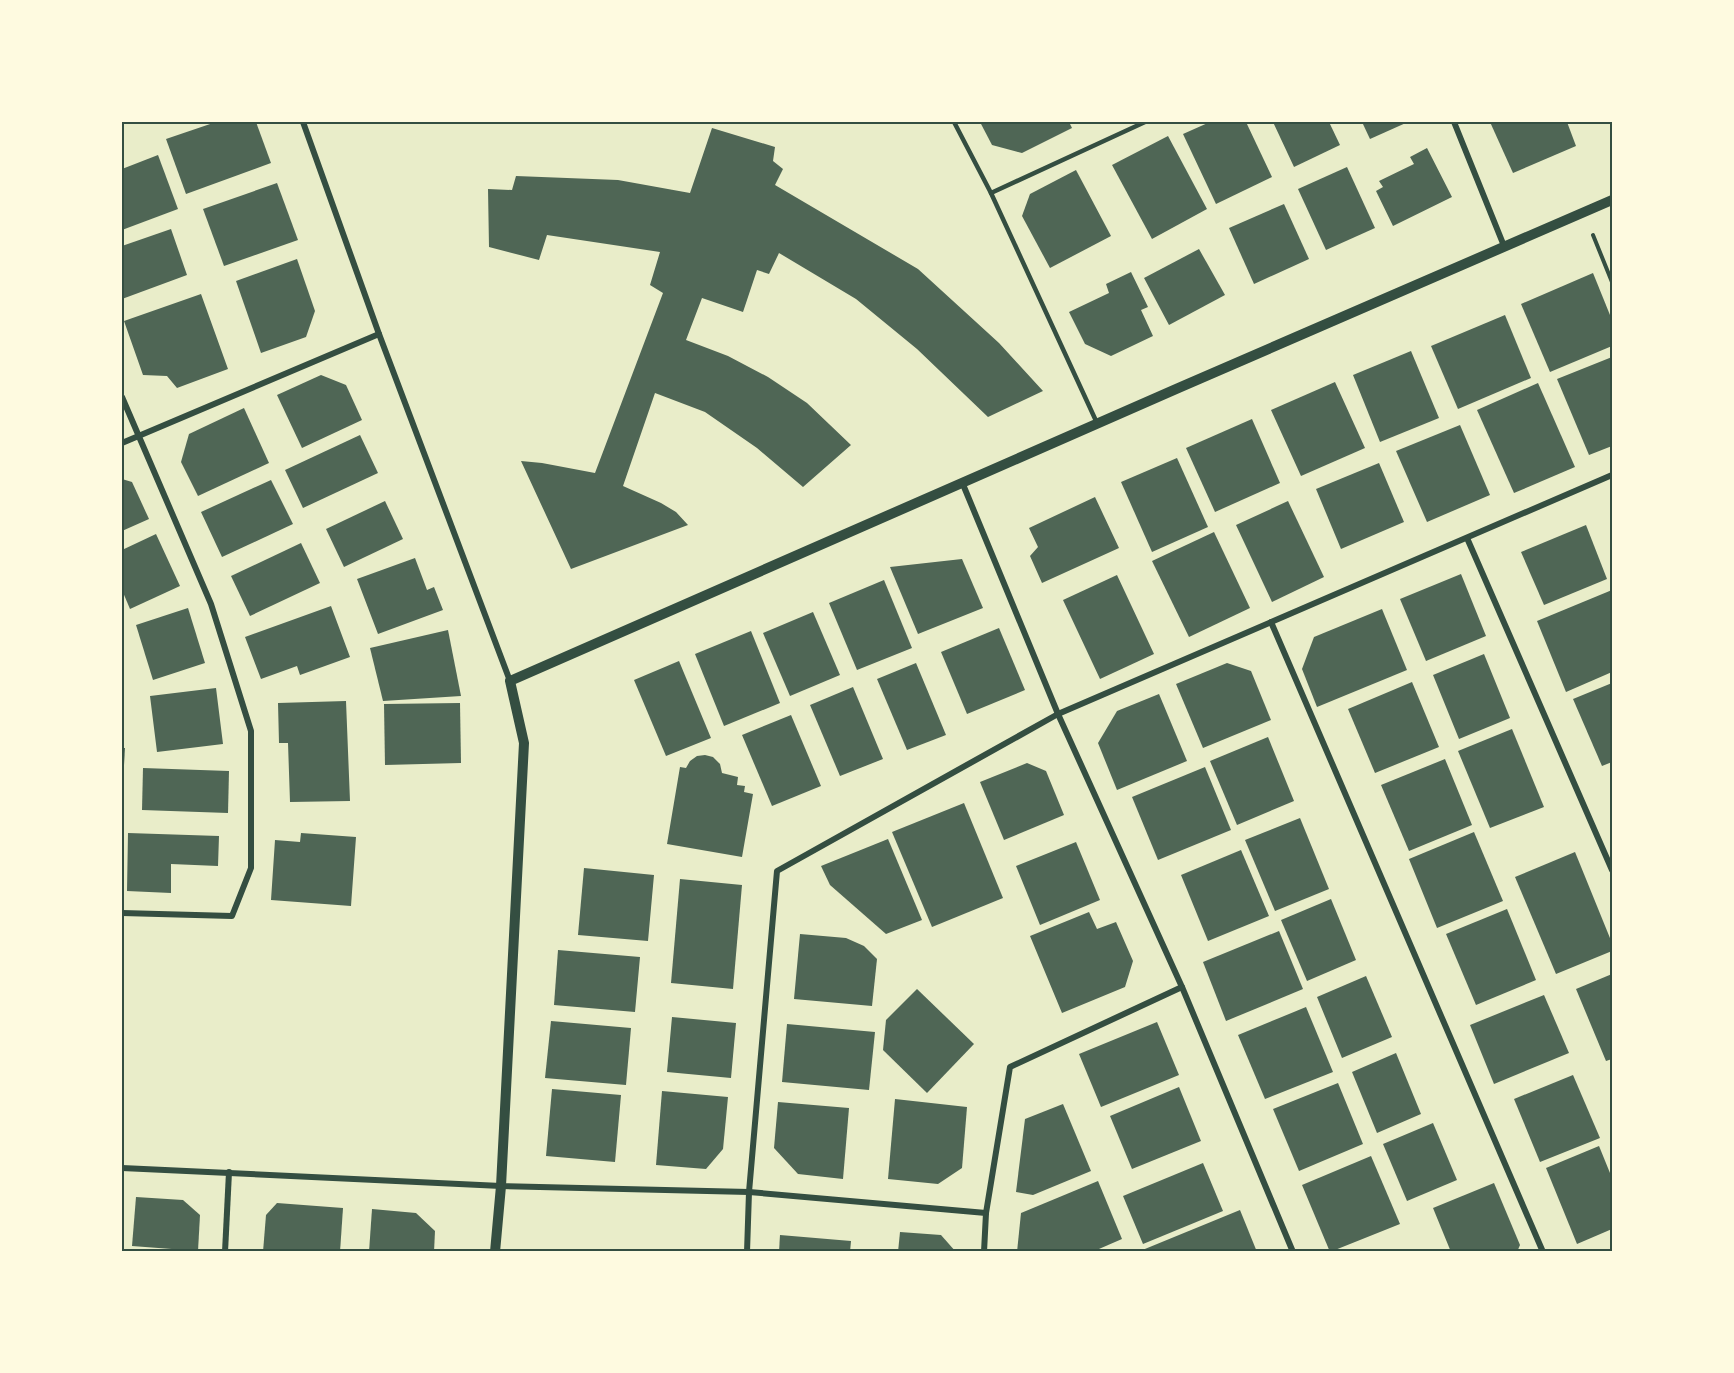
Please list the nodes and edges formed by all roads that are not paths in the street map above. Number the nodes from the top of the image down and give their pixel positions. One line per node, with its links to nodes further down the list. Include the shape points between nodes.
1 (303, 122): 8 (street)
2 (954, 122): 5 (lane)
3 (1145, 122): 5 (lane)
4 (1454, 122): 7 (street)
5 (991, 193): 10 (lane)
6 (1612, 200): 7 (street)
7 (1504, 246): 10 (street)
8 (379, 334): 11 (street); 17 (street)
9 (122, 397): 11 (street)
10 (1097, 423): 14 (street)
11 (138, 436): 12 (street); 20 (street, via 211,604 251,731 251,868 232,916)
12 (122, 442)
13 (1612, 475): 15 (street)
14 (962, 482): 17 (street); 18 (street)
15 (1467, 538): 16 (street); 19 (street)
16 (1271, 622): 18 (street); 32 (street)
17 (510, 681): 24 (street, via 524,743)
18 (1058, 714): 21 (street); 25 (street, via 777,871)
19 (1612, 870)
20 (122, 913)
21 (1182, 987): 26 (street, via 1010,1067); 31 (street)
22 (122, 1168): 23 (street)
23 (229, 1172): 24 (street); 27 (street)
24 (501, 1186): 25 (street); 28 (street)
25 (749, 1192): 26 (street); 29 (street)
26 (986, 1213): 30 (street)
27 (225, 1251)
28 (495, 1251)
29 (747, 1251)
30 (984, 1251)
31 (1293, 1251)
32 (1542, 1251)

